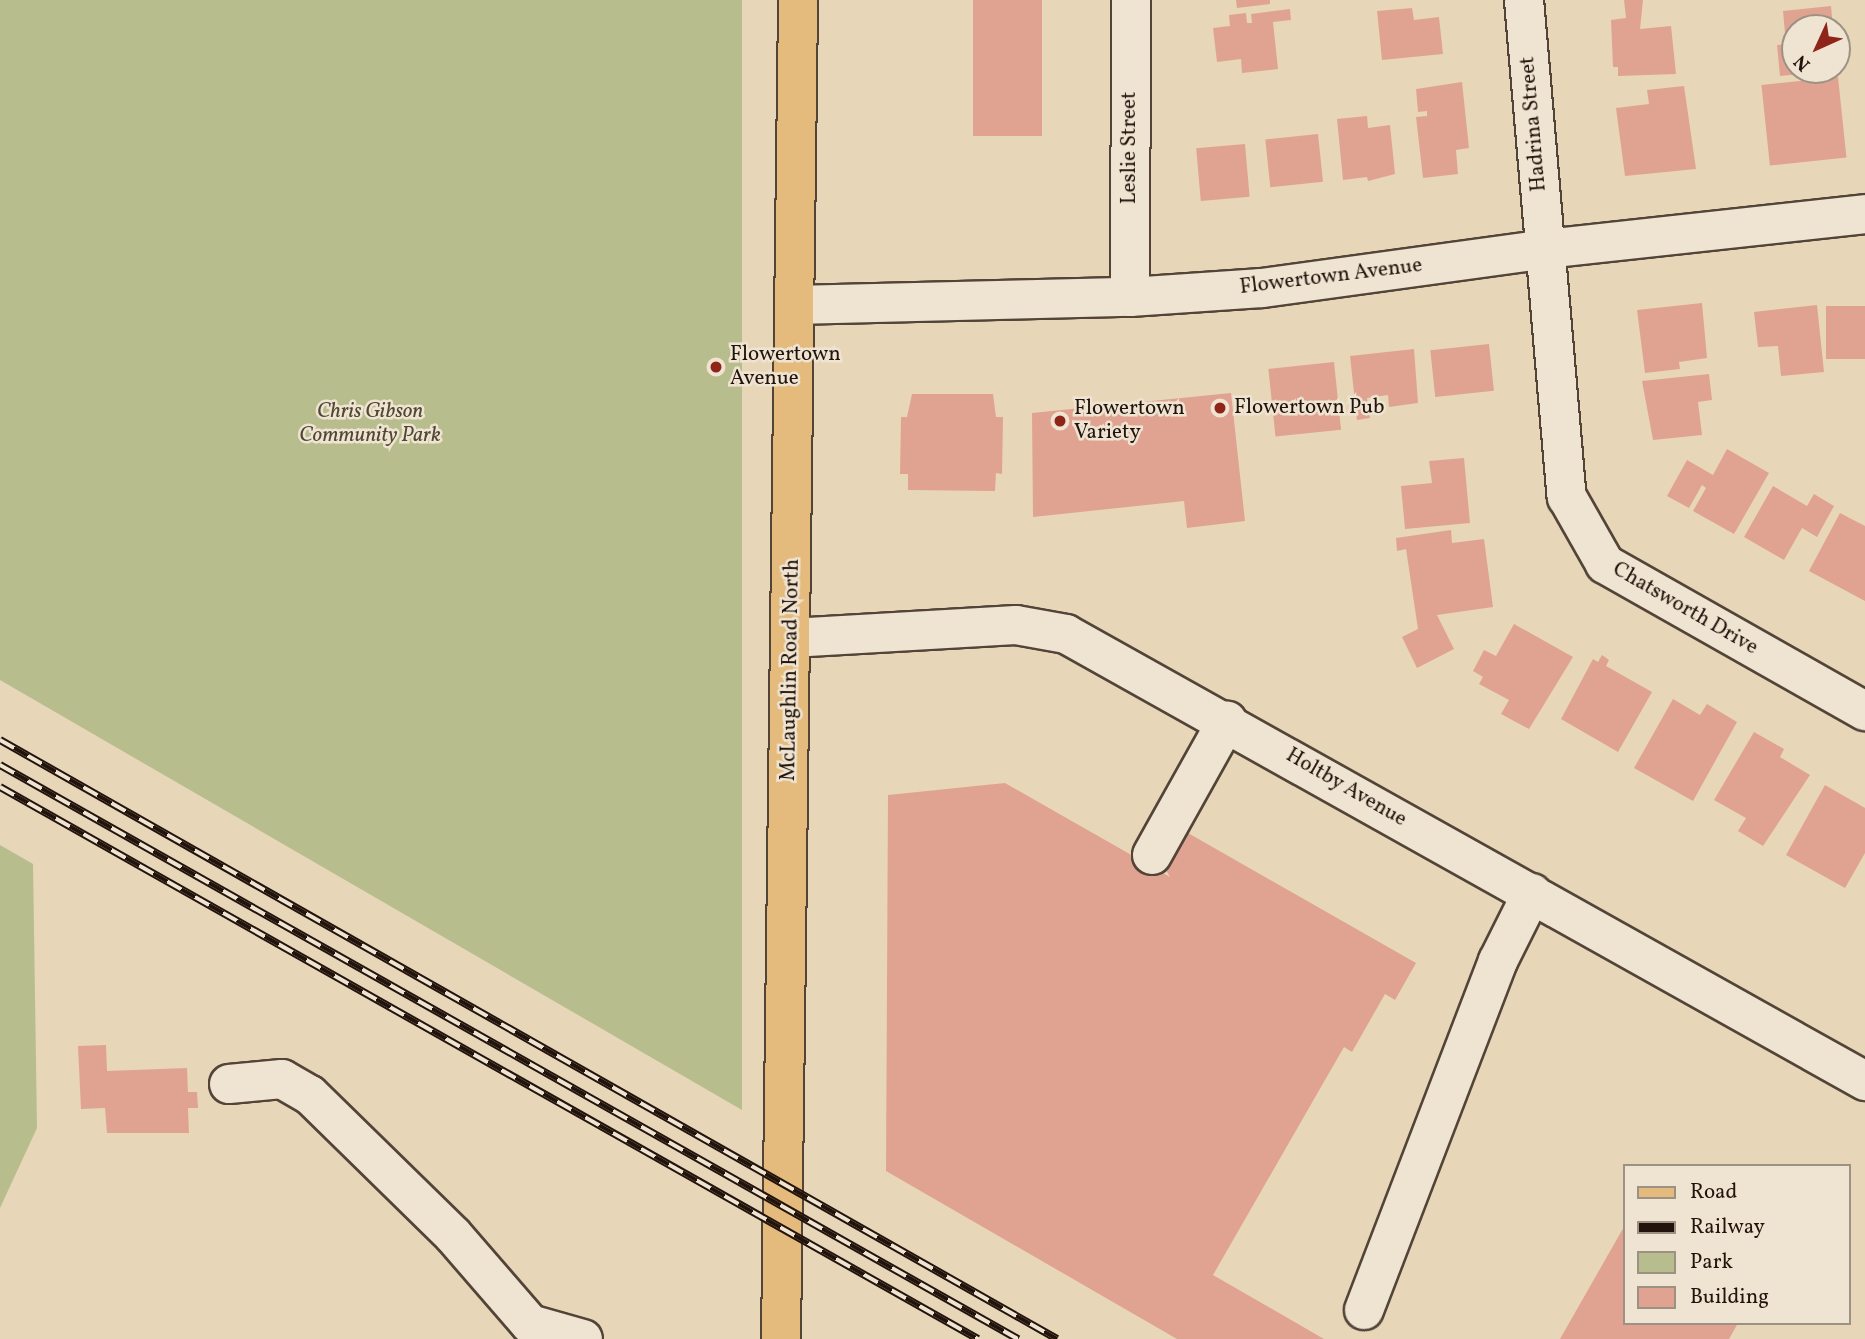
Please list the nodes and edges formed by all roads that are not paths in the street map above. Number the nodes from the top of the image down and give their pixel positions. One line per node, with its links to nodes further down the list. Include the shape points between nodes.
1 (798, 0): 7 (main road, McLaughlin Road North)
2 (1130, 0): 6 (street, Leslie Street)
3 (1524, 0): 5 (street, Hadrina Street)
4 (1865, 214): 5 (street, Flowertown Avenue)
5 (1545, 248): 6 (street, Flowertown Avenue, via 1262,288); 9 (street, Chatsworth Drive, via 1567,496 1605,564)
6 (1130, 297): 7 (street, Flowertown Avenue)
7 (794, 305): 8 (main road, McLaughlin Road North)
8 (792, 638): 10 (street, Holtby Avenue, via 1016,625 1066,634); 18 (main road, McLaughlin Road North)
9 (1865, 711)
10 (1227, 721): 11 (street); 12 (street, Holtby Avenue)
11 (1152, 855)
12 (1532, 893): 13 (street, Holtby Avenue); 15 (street, via 1498,961)
13 (1865, 1081)
14 (229, 1084): 16 (street, via 282,1079 310,1095 453,1235)
15 (1364, 1310)
16 (520, 1332): 17 (street)
17 (583, 1339)
18 (781, 1339)

